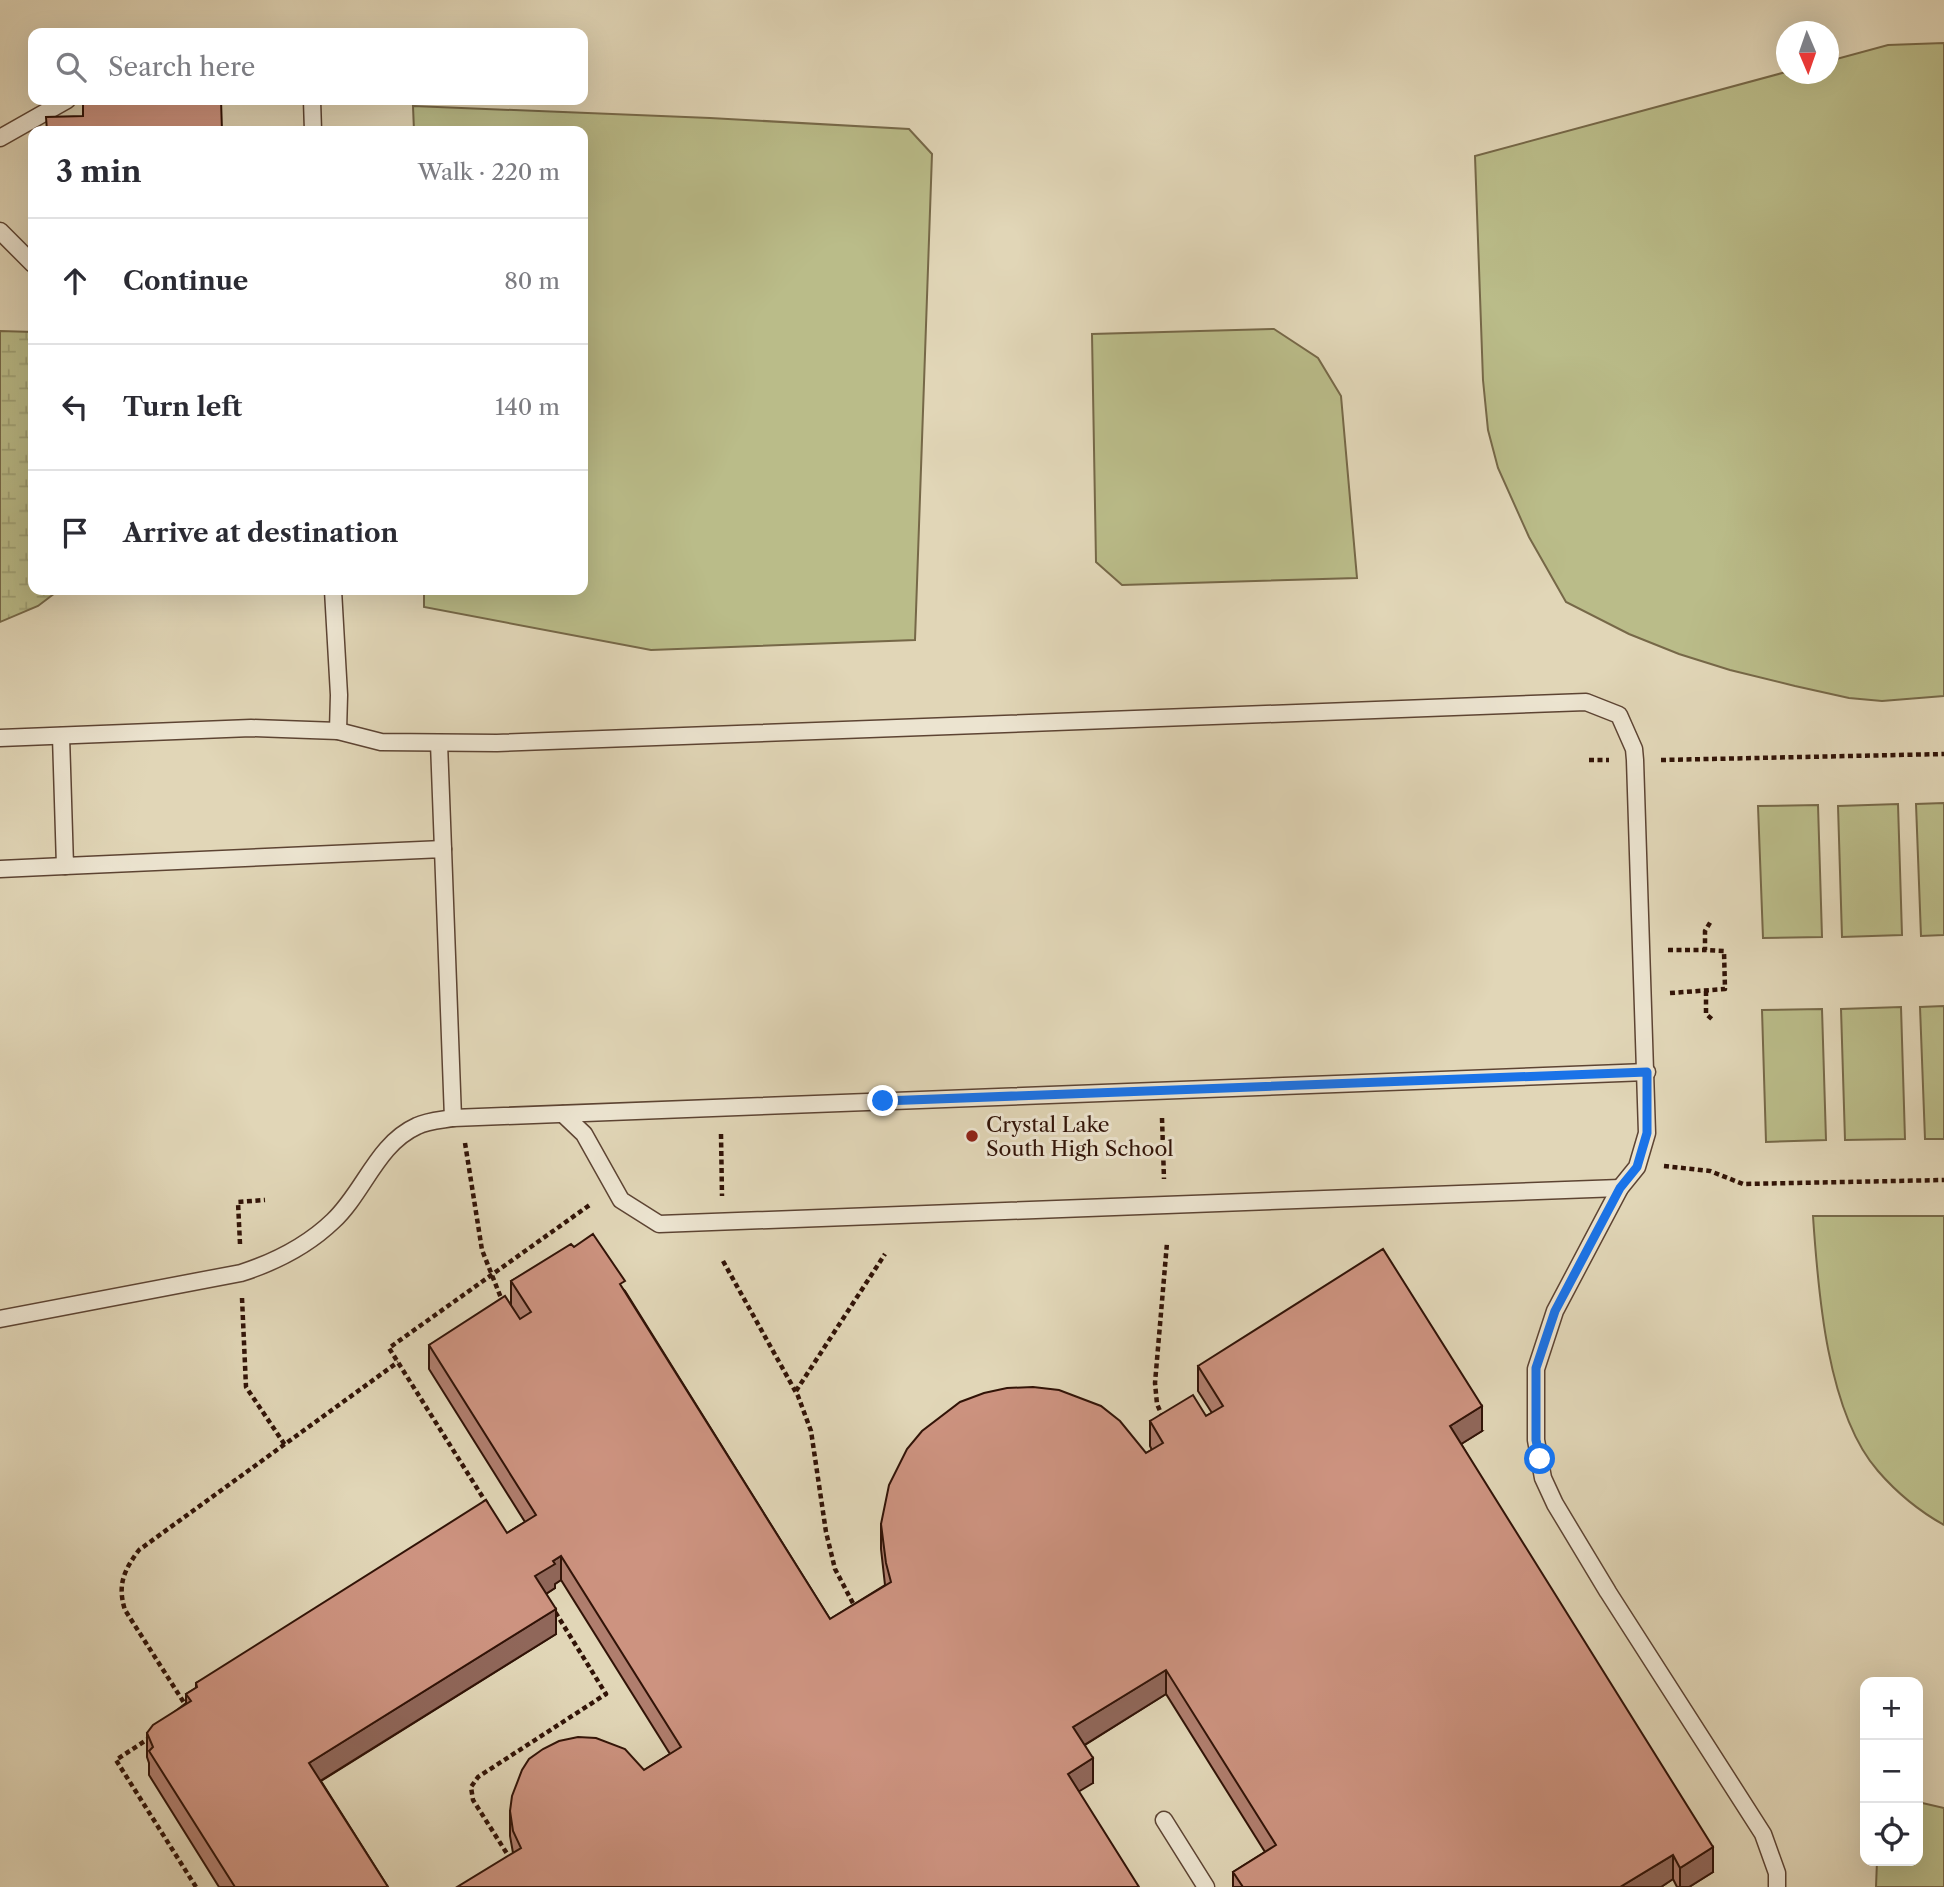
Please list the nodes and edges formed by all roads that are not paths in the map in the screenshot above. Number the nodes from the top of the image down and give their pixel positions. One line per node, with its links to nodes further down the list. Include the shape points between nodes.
1 (57, 105): 4 (lane)
2 (312, 105): 3 (lane)
3 (313, 126)
4 (0, 138)
5 (0, 230): 6 (lane)
6 (28, 259)
7 (332, 595): 8 (lane)
8 (338, 731): 9 (lane, via 251,728); 11 (lane, via 381,742)
9 (61, 736): 10 (lane); 13 (lane)
10 (0, 738)
11 (439, 743): 12 (lane); 15 (lane, via 1586,702 1619,715 1634,749)
12 (443, 849): 13 (lane); 17 (lane)
13 (65, 866): 14 (lane)
14 (0, 869)
15 (1647, 1072): 16 (lane); 18 (lane, via 1647,1133 1637,1167)
16 (563, 1114): 17 (lane); 18 (lane, via 584,1134 621,1200 659,1224)
17 (453, 1118): 19 (lane, via 418,1125 393,1140 334,1221 302,1246 265,1265)
18 (1620, 1188): 22 (lane, via 1555,1311 1536,1368 1536,1440 1544,1478 1608,1591 1763,1834 1777,1873)
19 (0, 1319)
20 (1164, 1820): 21 (lane)
21 (1206, 1887)
22 (1777, 1887)

